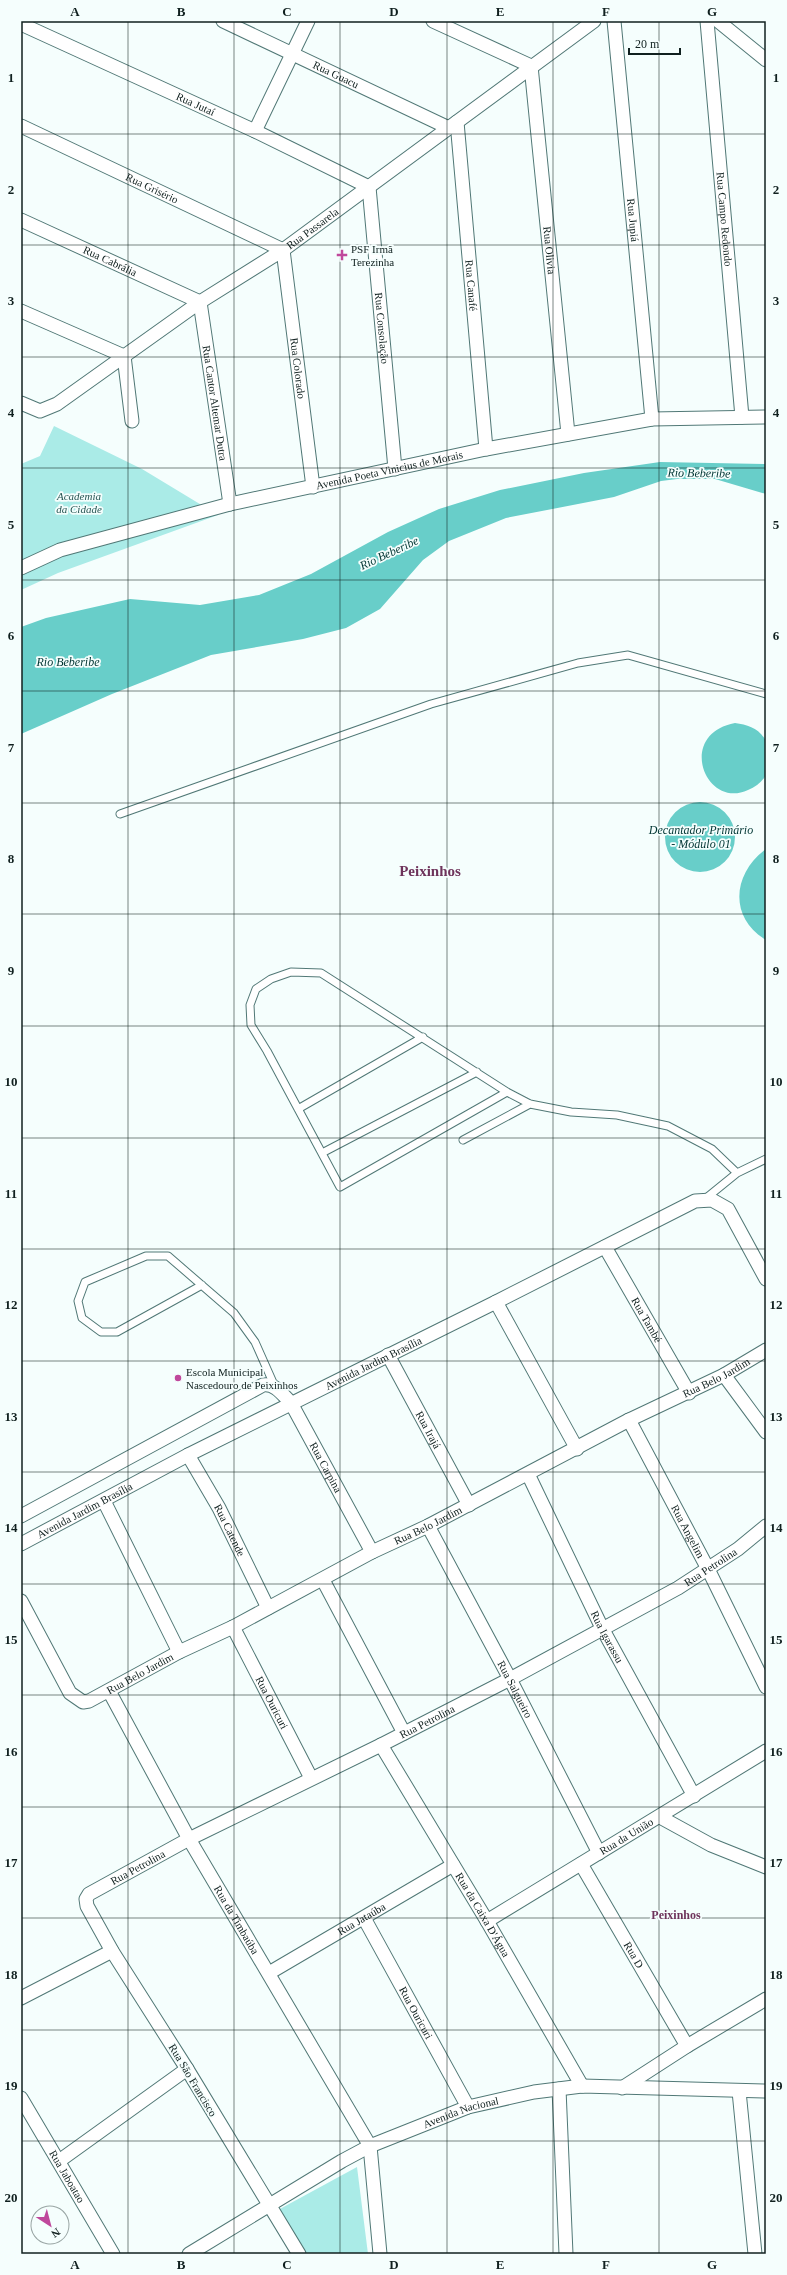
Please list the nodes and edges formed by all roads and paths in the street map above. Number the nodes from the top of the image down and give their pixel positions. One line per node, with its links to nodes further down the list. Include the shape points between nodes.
1 (223, 21): 9 (street, Rua Guacu)
2 (308, 21): 9 (street)
3 (433, 21): 11 (street)
4 (594, 21): 11 (street, Rua Passarela)
5 (614, 21): 24 (street, Rua Jupiá)
6 (707, 21): 22 (street, Rua Campo Redondo)
7 (718, 21): 10 (street)
8 (21, 24): 14 (street, Rua Jutaí)
9 (294, 53): 12 (street, Rua Guacu); 14 (street)
10 (766, 60)
11 (531, 66): 12 (street, Rua Passarela); 26 (street, Rua Olivia)
12 (453, 125): 15 (street, Rua Passarela); 27 (street, Rua Canafé)
13 (21, 126): 17 (street, Rua Grisério)
14 (255, 131): 15 (street, Rua Jutaí)
15 (369, 187): 17 (street, Rua Passarela); 28 (street, Rua Consolação)
16 (21, 220): 18 (street, Rua Cabrália)
17 (283, 250): 18 (street, Rua Passarela); 29 (street, Rua Colorado)
18 (200, 302): 20 (street, Rua Passarela); 30 (street, Rua Cantor Altemar Dutra)
19 (21, 311): 20 (street)
20 (124, 356): 21 (street, Rua Passarela, via 50,408 40,411); 25 (street)
21 (21, 403)
22 (742, 417): 23 (street, Avenida Poeta Vinicius de Morais); 24 (street, Avenida Poeta Vinicius de Morais)
23 (766, 417)
24 (652, 419): 26 (street, Avenida Poeta Vinicius de Morais)
25 (132, 421)
26 (568, 434): 27 (street, Avenida Poeta Vinicius de Morais)
27 (486, 449): 28 (street, Avenida Poeta Vinicius de Morais)
28 (395, 469): 29 (street, Avenida Poeta Vinicius de Morais)
29 (313, 487): 30 (street, Avenida Poeta Vinicius de Morais)
30 (230, 504): 31 (street, Avenida Poeta Vinicius de Morais, via 60,550)
31 (21, 568)
32 (766, 694): 33 (lane, via 628,654 578,663 431,704)
33 (120, 814)
34 (423, 1037): 35 (lane); 38 (lane); 38 (lane, via 321,973 291,972 271,979 256,989 250,1004 251,1025)
35 (477, 1072): 36 (lane); 40 (lane)
36 (507, 1092): 37 (lane); 40 (lane, via 340,1187)
37 (530, 1104): 39 (lane); 42 (lane, via 571,1112 617,1115 668,1126 712,1149)
38 (298, 1109): 40 (lane)
39 (463, 1140)
40 (322, 1153)
41 (766, 1160): 42 (lane)
42 (736, 1173): 43 (lane)
43 (705, 1199): 44 (street, Avenida Jardim Brasília, via 695,1201); 45 (street, via 720,1203 728,1209)
44 (605, 1247): 47 (street, Avenida Jardim Brasília); 52 (street, Rua També)
45 (766, 1279)
46 (202, 1285): 46 (lane, via 168,1256 146,1256 85,1282 78,1301 82,1318 101,1332 117,1332); 51 (lane, via 234,1313 255,1342)
47 (496, 1302): 49 (street, Avenida Jardim Brasília); 56 (street)
48 (766, 1350): 50 (street, Rua Belo Jardim)
49 (388, 1355): 53 (street, Avenida Jardim Brasília); 60 (street, Rua Irajá)
50 (724, 1375): 52 (street, Rua Belo Jardim); 55 (street)
51 (275, 1387): 53 (street, Rua Carpina); 61 (street, via 263,1385)
52 (689, 1393): 54 (street, Rua Belo Jardim)
53 (292, 1403): 57 (street, Avenida Jardim Brasília); 65 (street, Rua Carpina)
54 (630, 1420): 56 (street, Rua Belo Jardim); 66 (street, Rua Angelim)
55 (766, 1432)
56 (577, 1449): 58 (street, Rua Belo Jardim)
57 (188, 1455): 59 (street, Avenida Jardim Brasília); 69 (street, Rua Catende, via 219,1508)
58 (528, 1474): 60 (street, Rua Belo Jardim); 71 (street, Rua Igarassu)
59 (104, 1501): 64 (street, Avenida Jardim Brasília); 72 (street)
60 (469, 1505): 62 (street, Rua Belo Jardim)
61 (21, 1516)
62 (428, 1526): 65 (street, Rua Belo Jardim); 73 (street, Rua Salgueiro)
63 (766, 1526): 66 (street, Rua Petrolina)
64 (21, 1544)
65 (372, 1552): 67 (street, Rua Belo Jardim)
66 (708, 1569): 71 (street, Rua Petrolina, via 678,1588); 74 (street, Rua Angelim)
67 (324, 1580): 69 (street, Rua Belo Jardim); 76 (street)
68 (21, 1601): 75 (street, Rua Belo Jardim, via 70,1693 83,1702)
69 (268, 1608): 70 (street, Rua Belo Jardim)
70 (233, 1627): 72 (street, Rua Belo Jardim); 79 (street, Rua Ouricuri)
71 (602, 1628): 73 (street, Rua Petrolina); 80 (street, Rua Igarassu)
72 (179, 1652): 75 (street, Rua Belo Jardim)
73 (510, 1679): 76 (street, Rua Petrolina); 83 (street, Rua Salgueiro)
74 (766, 1687)
75 (109, 1691): 82 (street, Rua da Timbaúba)
76 (404, 1733): 77 (street, Rua Petrolina)
77 (381, 1745): 79 (street, Rua Petrolina); 85 (street, Rua da Caixa D'Água)
78 (766, 1751): 80 (street, Rua da União)
79 (311, 1778): 82 (street, Rua Petrolina)
80 (694, 1796): 81 (street, Rua da União)
81 (660, 1817): 83 (street, Rua da União); 86 (street, via 711,1845)
82 (189, 1839): 87 (street, Rua Petrolina, via 98,1888 89,1894 86,1899); 91 (street, Rua da Timbaúba)
83 (598, 1853): 84 (street, Rua da União)
84 (581, 1864): 89 (street, Rua da União); 94 (street, Rua D)
85 (453, 1865): 88 (street, Rua Jataúba); 89 (street, Rua da Caixa D'Água)
86 (766, 1867)
87 (87, 1906): 90 (street, Rua São Francisco)
88 (364, 1918): 91 (street, Rua Jataúba); 102 (street, Rua Ouricuri)
89 (487, 1921): 96 (street, Rua da Caixa D'Água)
90 (112, 1951): 92 (street); 95 (street, Rua São Francisco)
91 (269, 1973): 103 (street, Rua da Timbaúba)
92 (21, 1998)
93 (766, 1999): 94 (street)
94 (687, 2046): 97 (street)
95 (187, 2069): 104 (street); 105 (street, Rua São Francisco)
96 (582, 2086): 97 (street, Avenida Nacional); 98 (street, Avenida Nacional)
97 (622, 2088): 99 (street, Avenida Nacional)
98 (559, 2089): 102 (street, Avenida Nacional); 110 (street)
99 (739, 2091): 100 (street, Avenida Nacional); 111 (street)
100 (766, 2091)
101 (21, 2098): 104 (street, Rua Jaboatao)
102 (468, 2107): 103 (street, Avenida Nacional)
103 (370, 2146): 105 (street, Avenida Nacional); 109 (street)
104 (59, 2161): 106 (street, Rua Jaboatao)
105 (268, 2204): 107 (street, Avenida Nacional); 108 (street, Rua São Francisco)
106 (113, 2254)
107 (189, 2254)
108 (299, 2254)
109 (380, 2254)
110 (566, 2254)
111 (755, 2254)

